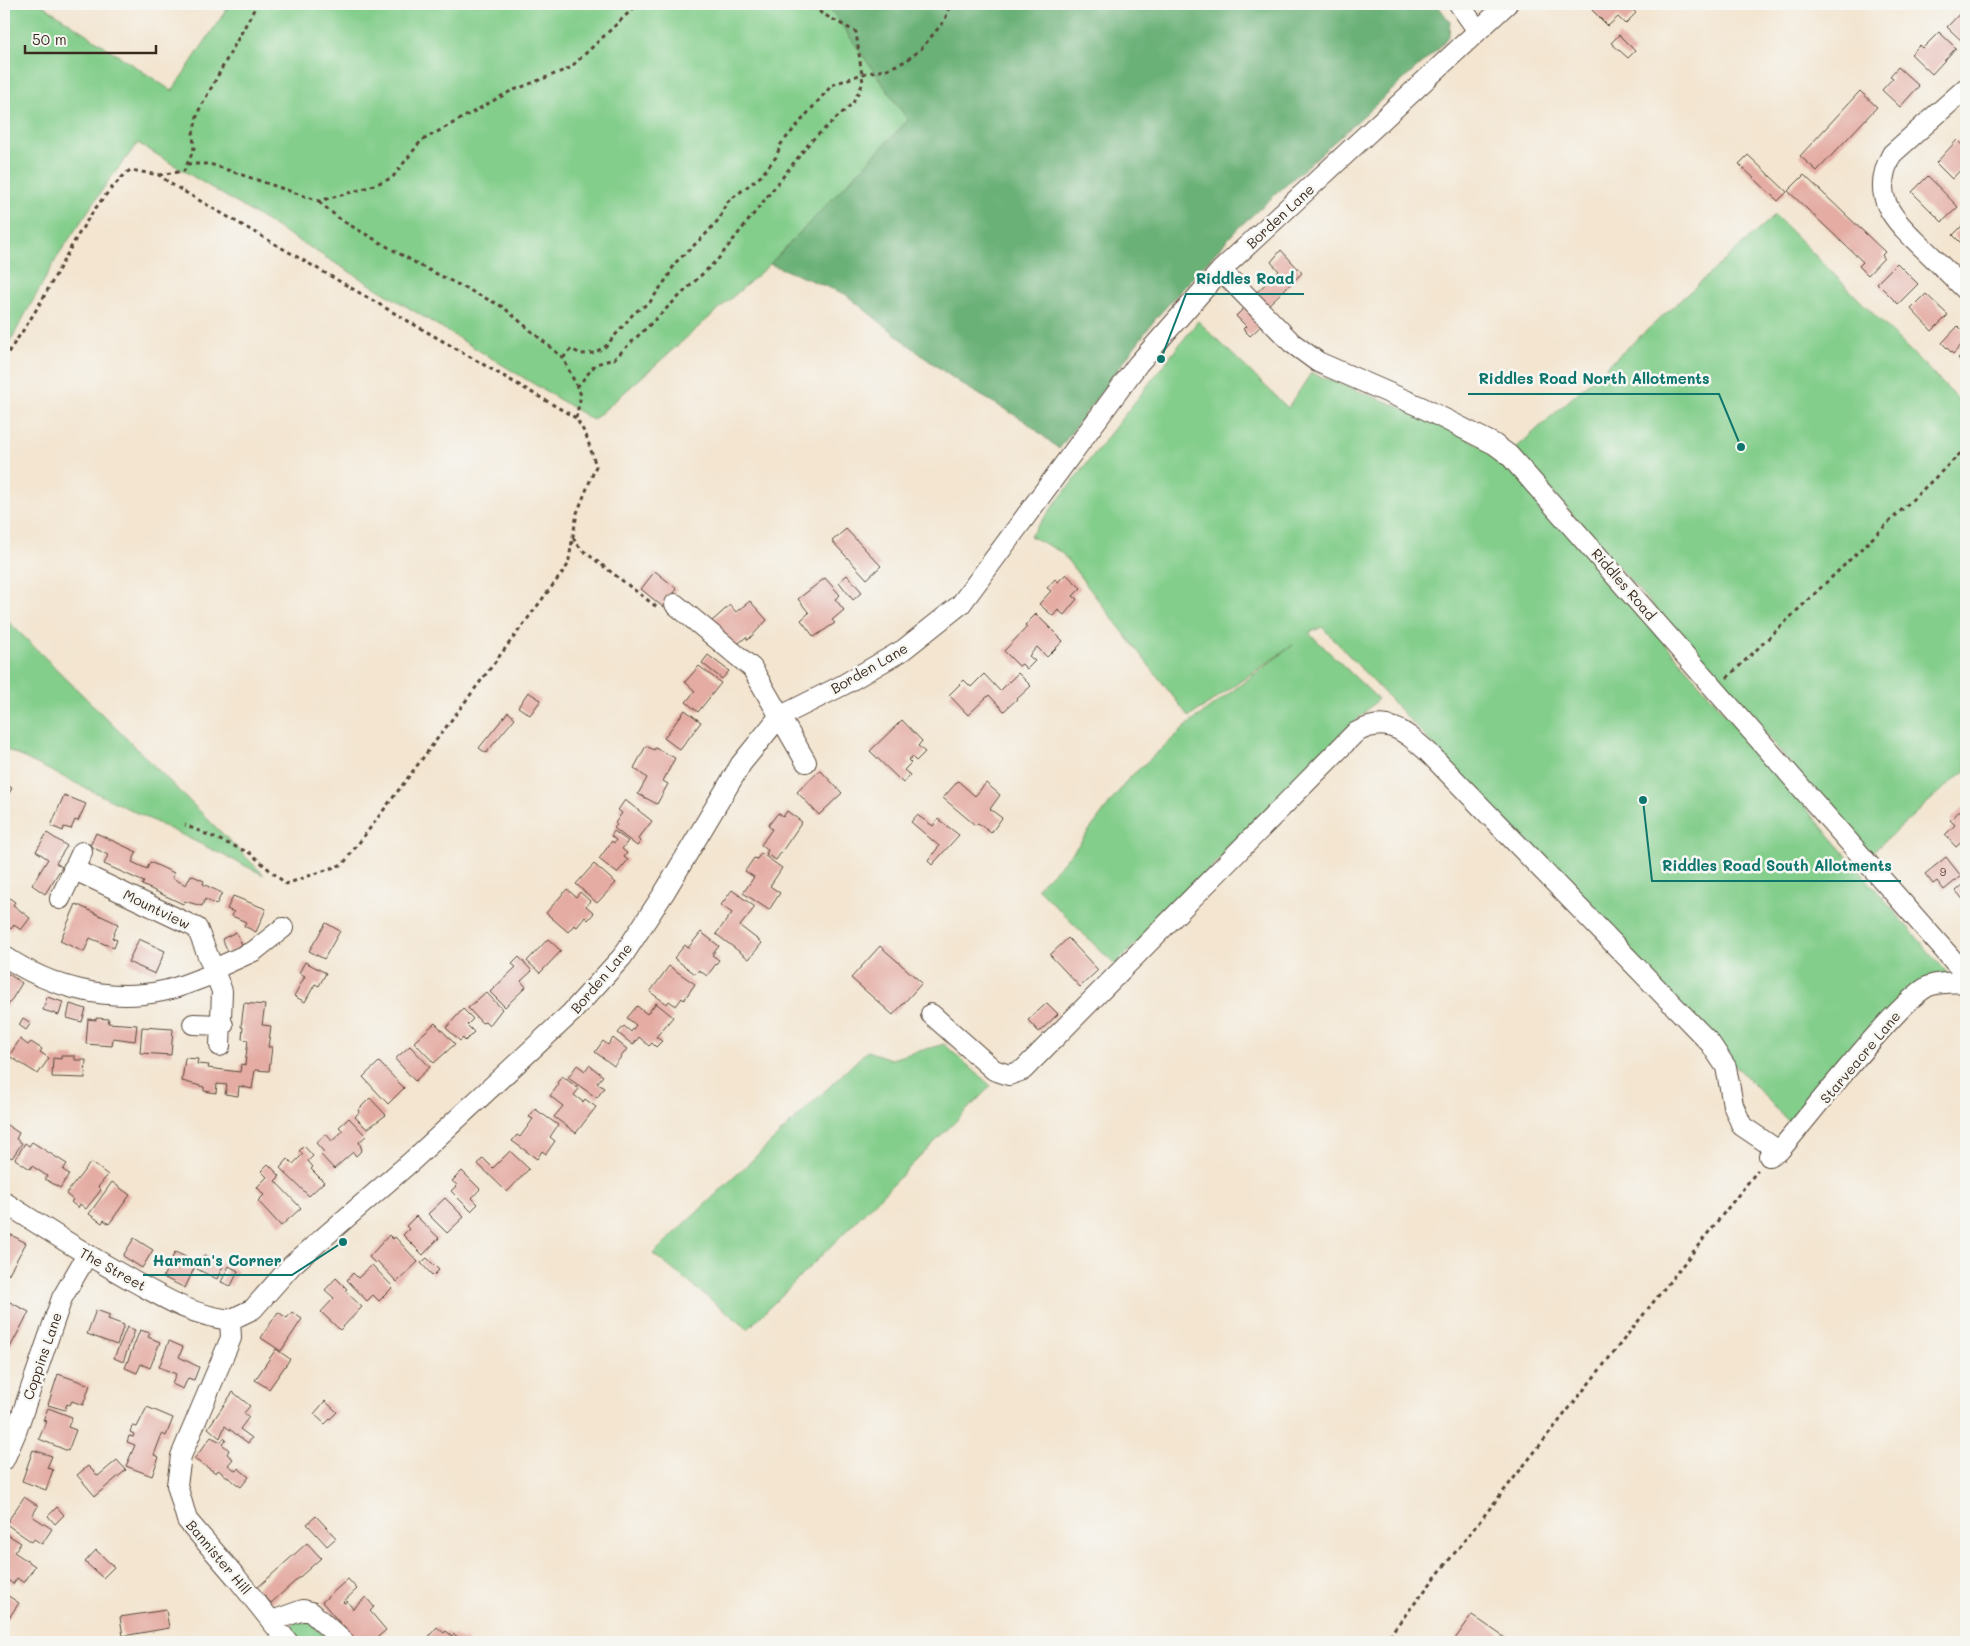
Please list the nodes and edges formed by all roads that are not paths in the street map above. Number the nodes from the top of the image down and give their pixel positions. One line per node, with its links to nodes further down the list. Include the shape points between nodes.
1 (1459, 4): 3 (street)
2 (1507, 4): 3 (street, Borden Lane)
3 (1478, 31): 5 (street, Borden Lane)
4 (1966, 88): 6 (street, via 1892,154 1886,165 1882,189 1892,218)
5 (1222, 270): 8 (street, Borden Lane, via 1138,364 960,604 903,650); 14 (street, Riddles Road, via 1292,343 1318,362 1421,407 1509,455)
6 (1966, 290)
7 (675, 604): 8 (street, via 752,668)
8 (779, 717): 9 (street); 22 (street, Borden Lane, via 741,764 622,957 578,1006 413,1160 292,1265 253,1309)
9 (806, 762)
10 (60, 899): 13 (street, Mountview, via 78,861 196,928)
11 (283, 928): 13 (street, via 254,951)
12 (4, 956): 13 (street, via 45,980 121,996 164,991)
13 (213, 972): 18 (street, Mountview, via 222,991)
14 (1966, 975)
15 (1966, 982): 16 (street, Starveacre Lane, via 1930,985 1909,1001 1774,1154 1742,1126 1733,1105 1726,1067 1710,1043 1428,752 1403,730 1380,725 1368,726 1355,733 1023,1070 1009,1075 994,1070)
16 (931, 1014)
17 (193, 1024): 18 (street)
18 (223, 1025): 19 (street, Mountview)
19 (220, 1046)
20 (4, 1202): 21 (street, The Street)
21 (87, 1255): 22 (street, The Street, via 184,1309 205,1317); 23 (street, Coppins Lane, via 62,1298)
22 (230, 1320): 24 (street, Bannister Hill, via 231,1338 181,1456 177,1485 187,1520)
23 (4, 1460)
24 (272, 1621): 25 (street, Bannister Hill); 26 (street, via 303,1610 311,1612)
25 (288, 1642)
26 (344, 1642)

